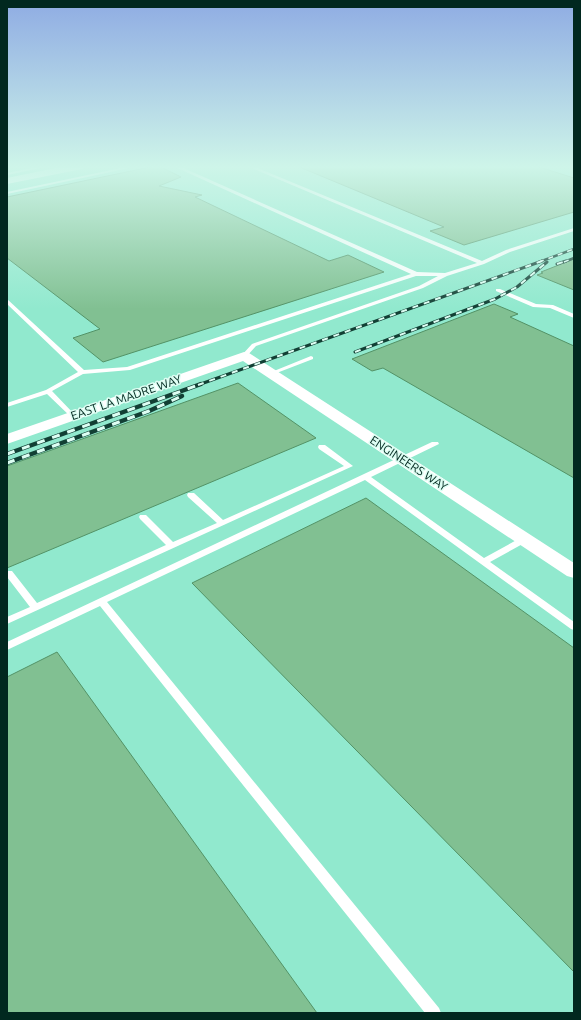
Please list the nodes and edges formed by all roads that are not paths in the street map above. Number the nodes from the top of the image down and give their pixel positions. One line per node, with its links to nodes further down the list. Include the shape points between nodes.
1 (281, 214): 5 (lane)
2 (363, 214): 4 (lane)
3 (574, 229): 4 (lane, via 508,251)
4 (482, 263): 6 (lane)
5 (416, 274): 6 (lane); 12 (lane, via 128,369)
6 (445, 275): 10 (lane, via 421,287 254,345)
7 (498, 290): 9 (lane, via 535,306 551,306)
8 (7, 301): 12 (lane)
9 (574, 316)
10 (244, 356): 13 (street, ENGINEERS WAY); 16 (street, EAST LA MADRE WAY)
11 (311, 358): 13 (lane)
12 (82, 372): 14 (lane)
13 (272, 373): 20 (street, ENGINEERS WAY)
14 (48, 391): 15 (lane); 16 (lane)
15 (7, 405)
16 (73, 416): 17 (street, EAST LA MADRE WAY)
17 (7, 439)
18 (435, 444): 20 (lane)
19 (322, 447): 24 (lane, via 349,466)
20 (404, 460): 21 (lane); 25 (street, ENGINEERS WAY)
21 (366, 477): 27 (lane); 30 (lane)
22 (191, 496): 24 (lane)
23 (143, 517): 26 (lane)
24 (222, 523): 26 (lane)
25 (525, 539): 27 (lane); 28 (street, ENGINEERS WAY)
26 (172, 546): 31 (lane)
27 (484, 562): 33 (lane)
28 (574, 572)
29 (10, 574): 31 (lane)
30 (101, 601): 34 (lane); 35 (lane)
31 (36, 608): 32 (lane)
32 (7, 621)
33 (574, 627)
34 (7, 646)
35 (434, 1013)

